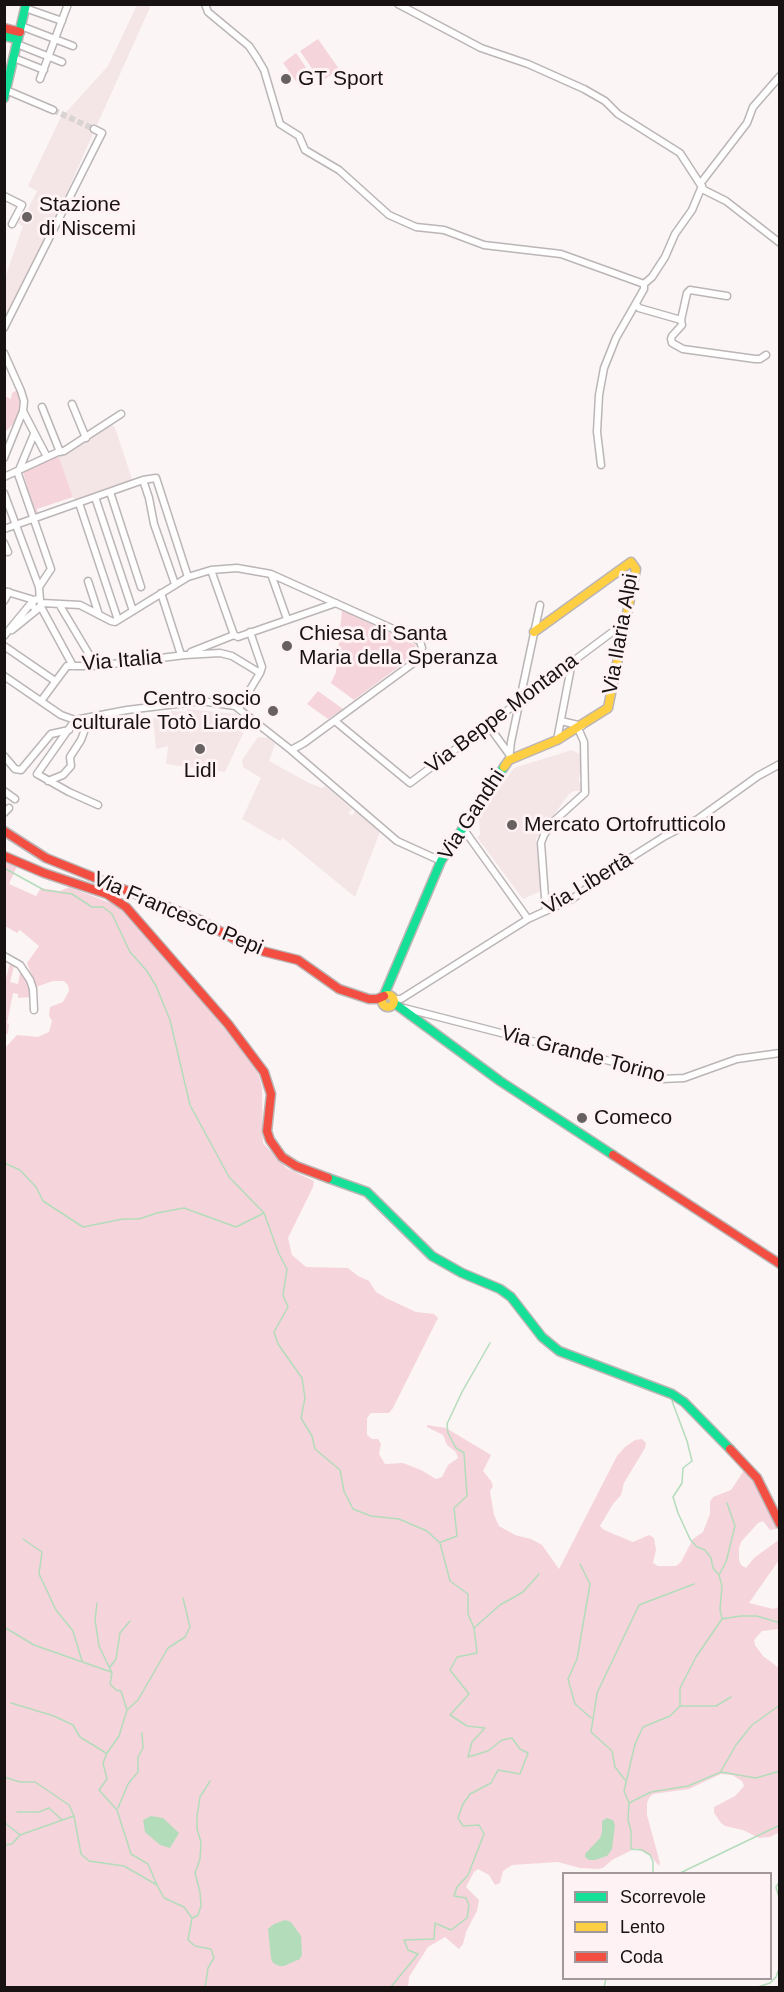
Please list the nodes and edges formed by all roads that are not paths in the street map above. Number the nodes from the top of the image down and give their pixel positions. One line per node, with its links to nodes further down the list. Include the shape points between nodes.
1 (68, 4): 5 (street)
2 (205, 4): 24 (street, via 208,12 257,57 280,123 299,136 305,150 339,170 389,215 416,227 444,230 484,245 561,254)
3 (398, 4): 20 (street, via 481,48 528,64 605,101 618,114 680,153)
4 (26, 6): 5 (street); 7 (street)
5 (62, 21): 9 (street)
6 (4, 28): 7 (street)
7 (19, 35): 8 (street); 9 (street); 11 (street); 12 (street)
8 (4, 36)
9 (55, 39): 10 (street); 11 (street)
10 (73, 46)
11 (49, 56): 13 (street); 14 (street)
12 (14, 58): 14 (street); 17 (street)
13 (62, 62)
14 (44, 70): 16 (street)
15 (780, 76): 20 (street, via 753,106 742,130)
16 (40, 79)
17 (5, 94): 18 (street)
18 (53, 110)
19 (94, 129): 28 (street, via 102,133)
20 (701, 185): 23 (street); 24 (street, via 692,210 671,240 665,257)
21 (4, 196): 22 (street, via 22,206)
22 (12, 224)
23 (780, 243)
24 (644, 284): 26 (street)
25 (727, 296): 27 (street, via 690,290)
26 (636, 304): 27 (street); 41 (street, via 604,368 597,432)
27 (681, 320): 30 (street, via 682,325 671,339 682,349 759,359)
28 (4, 328)
29 (4, 353): 33 (street, via 21,391)
30 (766, 355)
31 (72, 404): 37 (street)
32 (42, 407): 38 (street)
33 (23, 411): 35 (street); 36 (street)
34 (121, 414): 37 (street)
35 (34, 434): 39 (street); 42 (street)
36 (8, 438): 40 (street)
37 (86, 438): 38 (street)
38 (60, 452): 39 (street)
39 (47, 457): 42 (street)
40 (4, 458)
41 (601, 465)
42 (18, 471): 43 (street); 49 (street)
43 (4, 477)
44 (143, 480): 45 (street); 56 (street, via 159,481); 58 (street)
45 (110, 492): 47 (street); 60 (street)
46 (4, 493): 50 (street)
47 (95, 497): 48 (street); 68 (street)
48 (79, 503): 49 (street); 70 (street)
49 (33, 519): 50 (street); 59 (street, via 51,569)
50 (16, 525): 51 (street); 59 (street)
51 (4, 530)
52 (4, 543): 53 (street)
53 (8, 552)
54 (211, 570): 55 (street, via 237,568); 56 (street); 75 (street)
55 (270, 573): 65 (street); 71 (street)
56 (188, 577): 58 (street)
57 (88, 581): 69 (street)
58 (175, 584): 62 (street)
59 (39, 587): 64 (street)
60 (141, 587)
61 (7, 592): 63 (street); 64 (street)
62 (161, 593): 68 (street); 78 (street)
63 (4, 601)
64 (38, 603): 66 (street); 76 (street); 80 (street)
65 (336, 603): 71 (street); 90 (street, via 420,641 422,648 416,661)
66 (59, 604): 69 (street, via 80,605); 81 (street)
67 (540, 605): 74 (street)
68 (133, 611): 70 (street)
69 (100, 616): 70 (street)
70 (118, 620)
71 (287, 620): 73 (street)
72 (623, 624): 74 (street, Via Ilaria Alpi, via 636,569 631,562); 79 (street, Via Beppe Montana); 88 (street, Via Ilaria Alpi)
73 (250, 632): 75 (street); 82 (street, via 261,662)
74 (534, 632): 86 (street)
75 (234, 635): 78 (street)
76 (4, 636)
77 (4, 646): 84 (street)
78 (183, 655): 81 (street, Via Italia); 82 (street, via 229,655)
79 (572, 662): 86 (street, Via Beppe Montana); 91 (street)
80 (73, 666): 81 (street, Via Italia); 84 (street, Via Italia, via 64,669)
81 (96, 666)
82 (260, 673): 87 (street)
83 (4, 676): 85 (street)
84 (55, 681): 85 (street, Via Italia)
85 (41, 701): 89 (street, via 66,718)
86 (520, 701): 92 (street, Via Beppe Montana); 98 (street)
87 (239, 708): 89 (street, via 201,701); 96 (street)
88 (608, 708): 93 (street, Via Gandhi)
89 (79, 720): 94 (street); 100 (street, via 84,732 70,757 71,766 63,775)
90 (334, 721): 92 (street, Via Beppe Montana, via 410,783); 96 (street)
91 (561, 721): 93 (street); 95 (street)
92 (488, 725): 98 (street)
93 (580, 727): 95 (street, Via Gandhi); 108 (street, via 585,793 554,821 541,843)
94 (69, 730): 97 (street, via 51,734 21,770 15,769); 100 (street, via 37,774)
95 (557, 740): 98 (street, Via Gandhi)
96 (291, 750): 107 (street, via 397,841)
97 (4, 756)
98 (509, 757): 104 (street, Via Gandhi)
99 (780, 764): 108 (street, Via Libertà, via 572,899)
100 (48, 781): 103 (street)
101 (4, 790): 102 (street)
102 (15, 799)
103 (98, 805)
104 (462, 827): 107 (street, Via Gandhi); 109 (street)
105 (4, 831): 111 (street, Via Francesco Pepi, via 46,858 200,920 250,948 298,960 364,1001)
106 (4, 856): 117 (street, via 107,894 121,903 228,1024 264,1072 271,1094 267,1131 282,1157 367,1192 432,1256 511,1297 542,1337 559,1351 684,1402 757,1478)
107 (441, 861): 111 (street, Via Gandhi, via 393,975)
108 (546, 911): 109 (street, Via Libertà)
109 (528, 919): 111 (street, Via Libertà, via 401,999)
110 (4, 956): 112 (street, via 20,965 30,980)
111 (389, 1002): 113 (street); 114 (street)
112 (34, 1010)
113 (418, 1015): 114 (street); 115 (street, Via Grande Torino, via 623,1065 662,1079 684,1078 737,1059)
114 (425, 1026): 116 (street, via 500,1081)
115 (780, 1053)
116 (780, 1264)
117 (780, 1524)

